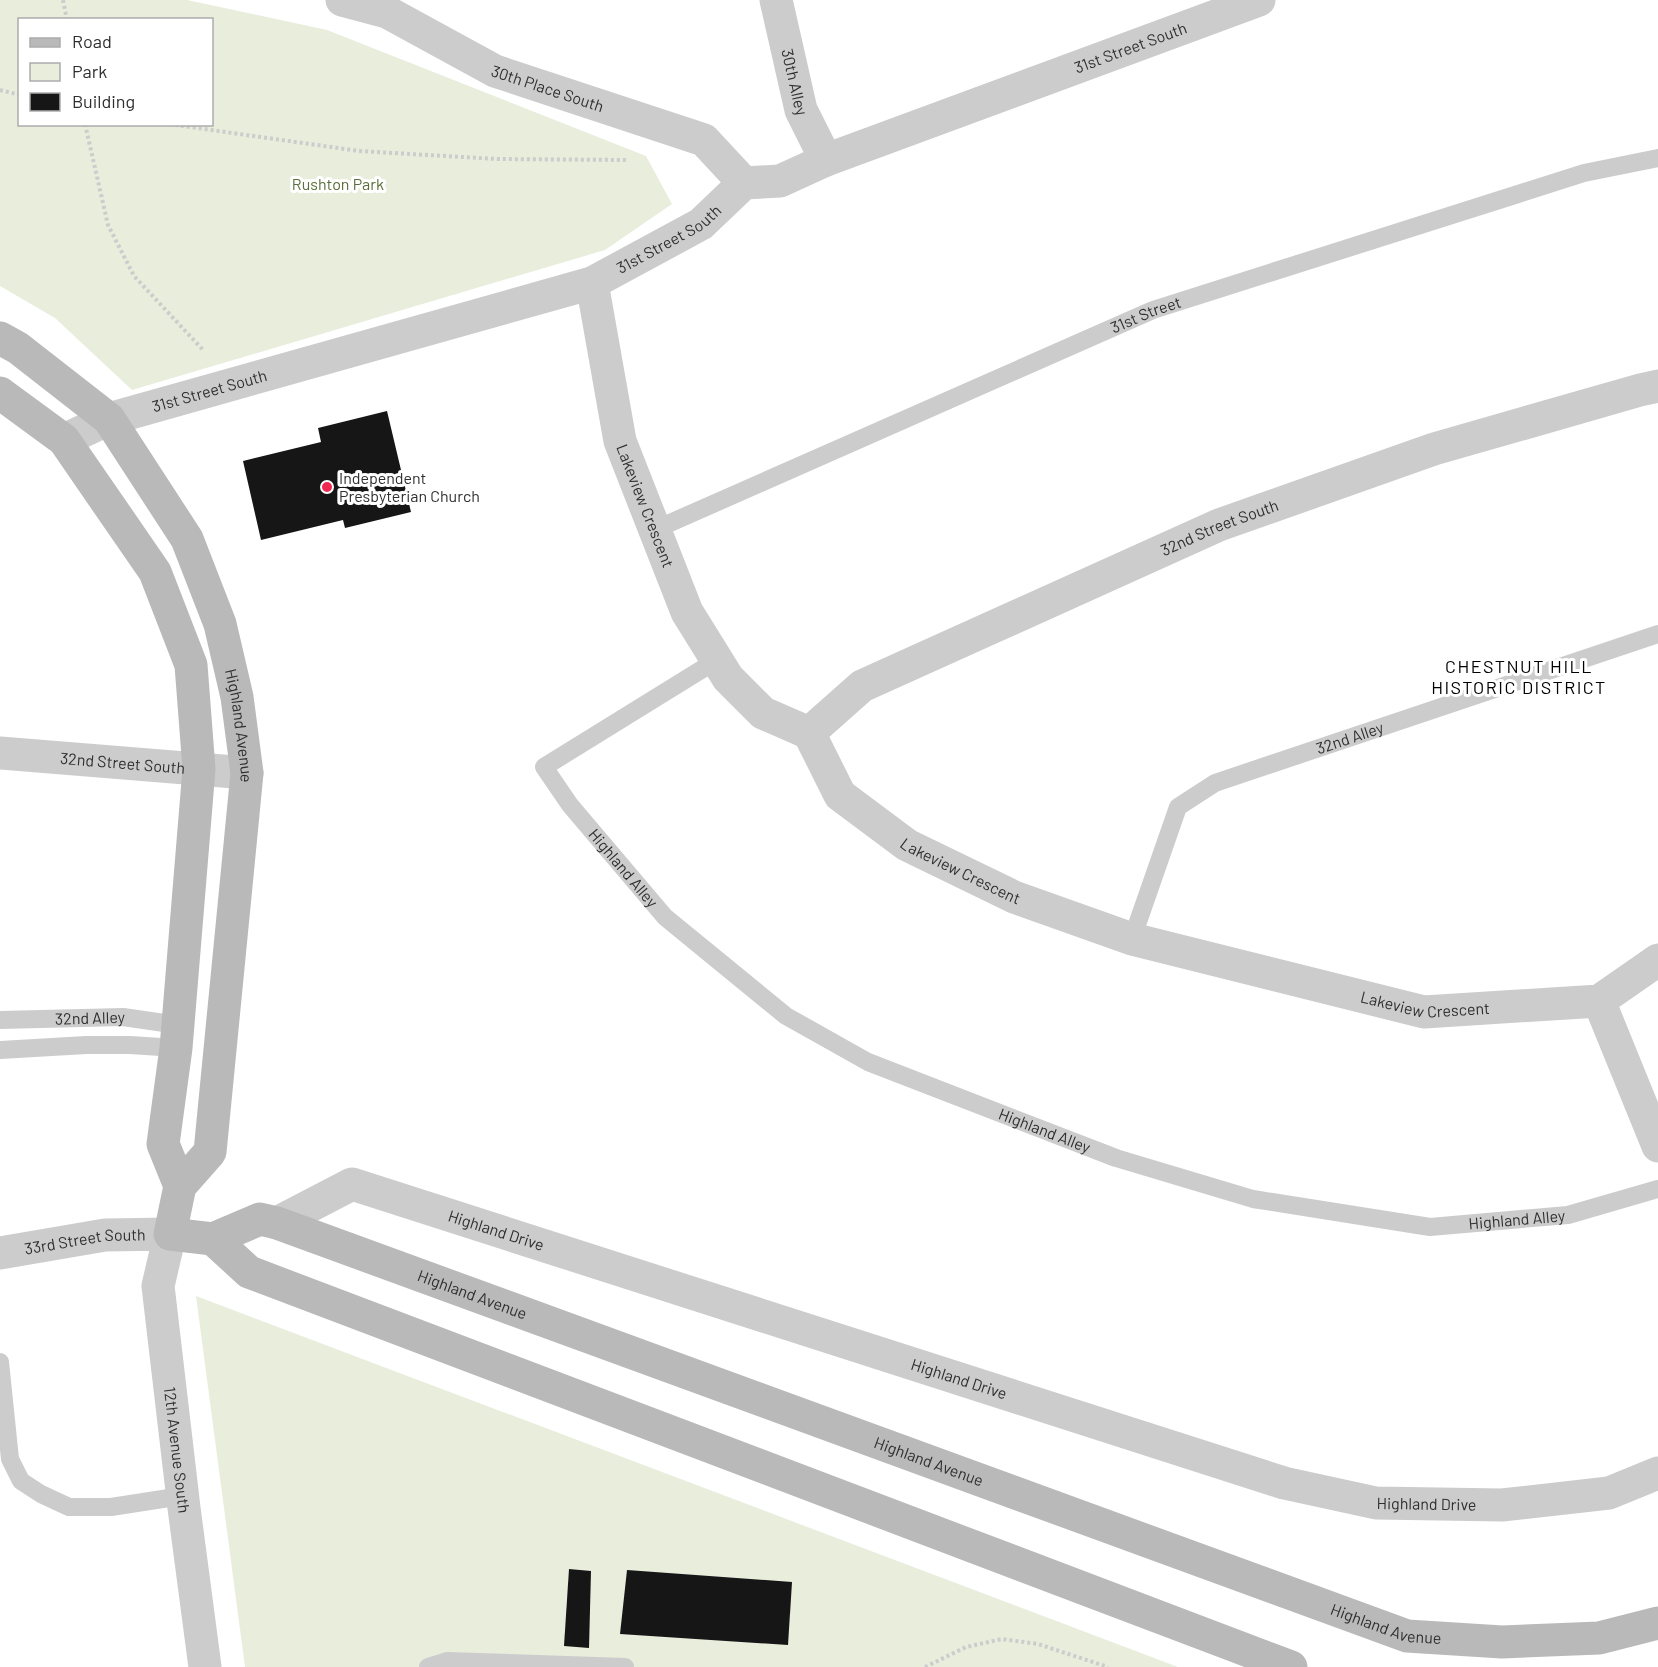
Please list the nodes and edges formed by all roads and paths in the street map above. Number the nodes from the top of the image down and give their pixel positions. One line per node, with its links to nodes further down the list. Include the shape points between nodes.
1 (63, 0): 5 (path)
2 (342, 0): 13 (street, 30th Place South, via 387,12 495,71 704,140)
3 (776, 0): 12 (street, 30th Alley, via 801,110)
4 (1259, 0): 12 (street, 31st Street South)
5 (67, 18)
6 (0, 90): 7 (path)
7 (18, 94)
8 (85, 126): 16 (path, via 108,225 134,276)
9 (183, 126): 11 (path, via 358,151 497,159)
10 (1658, 158): 21 (lane, 31st Street, via 1584,173 1153,310)
11 (627, 160)
12 (826, 160): 13 (street, 31st Street South, via 780,181)
13 (744, 183): 14 (street, 31st Street South, via 701,224)
14 (592, 284): 19 (street, 31st Street South); 21 (street, Lakeview Crescent, via 620,441)
15 (0, 338): 19 (street, Highland Avenue)
16 (204, 351)
17 (1658, 386): 24 (street, 32nd Street South, via 1434,449 1219,525 862,686)
18 (0, 393): 20 (street)
19 (109, 419): 20 (street, 31st Street South); 27 (street, Highland Avenue, via 187,539 220,624 237,697)
20 (63, 440): 26 (street, via 155,572 191,665)
21 (654, 530): 23 (street, Lakeview Crescent, via 687,612)
22 (1658, 634): 28 (lane, 32nd Alley, via 1215,783 1178,807)
23 (717, 660): 24 (street, Lakeview Crescent, via 728,678 763,713); 36 (lane, Highland Alley, via 544,767 570,805 665,917 786,1016 868,1062 1116,1158 1253,1199 1430,1227 1568,1215)
24 (809, 733): 28 (street, Lakeview Crescent, via 840,795 907,845 1014,897)
25 (0, 753): 26 (street, 32nd Street South)
26 (199, 770): 27 (street, 32nd Street South); 32 (street)
27 (246, 773): 35 (street, Highland Avenue, via 210,1152)
28 (1132, 939): 30 (street, Lakeview Crescent, via 1424,1012)
29 (1658, 960): 30 (street)
30 (1599, 1001): 34 (street)
31 (0, 1020): 32 (lane, 32nd Alley, via 123,1017)
32 (177, 1037): 33 (lane, via 130,1045); 35 (street, via 163,1144)
33 (0, 1050)
34 (1658, 1146)
35 (180, 1186): 38 (street, Highland Avenue)
36 (1658, 1189)
37 (277, 1223): 39 (street, Highland Avenue, via 260,1219); 42 (street, Highland Drive, via 352,1184 1284,1483 1376,1503 1502,1505 1609,1492); 44 (street, Highland Avenue, via 1407,1636 1502,1642 1599,1638)
38 (170, 1234): 39 (street, Highland Avenue); 40 (street, 33rd Street South, via 105,1235); 43 (street, 12th Avenue South, via 158,1286)
39 (213, 1239): 50 (street, via 249,1272)
40 (0, 1253)
41 (0, 1362): 43 (lane, via 10,1459 21,1480 40,1494 69,1507 111,1507)
42 (1658, 1473)
43 (182, 1496): 45 (street, 12th Avenue South)
44 (1658, 1623)
45 (205, 1667)
46 (428, 1667): 47 (lane, via 447,1661)
47 (625, 1667)
48 (925, 1667): 49 (path, via 966,1647 1002,1640 1038,1644)
49 (1108, 1667)
50 (1291, 1667)

